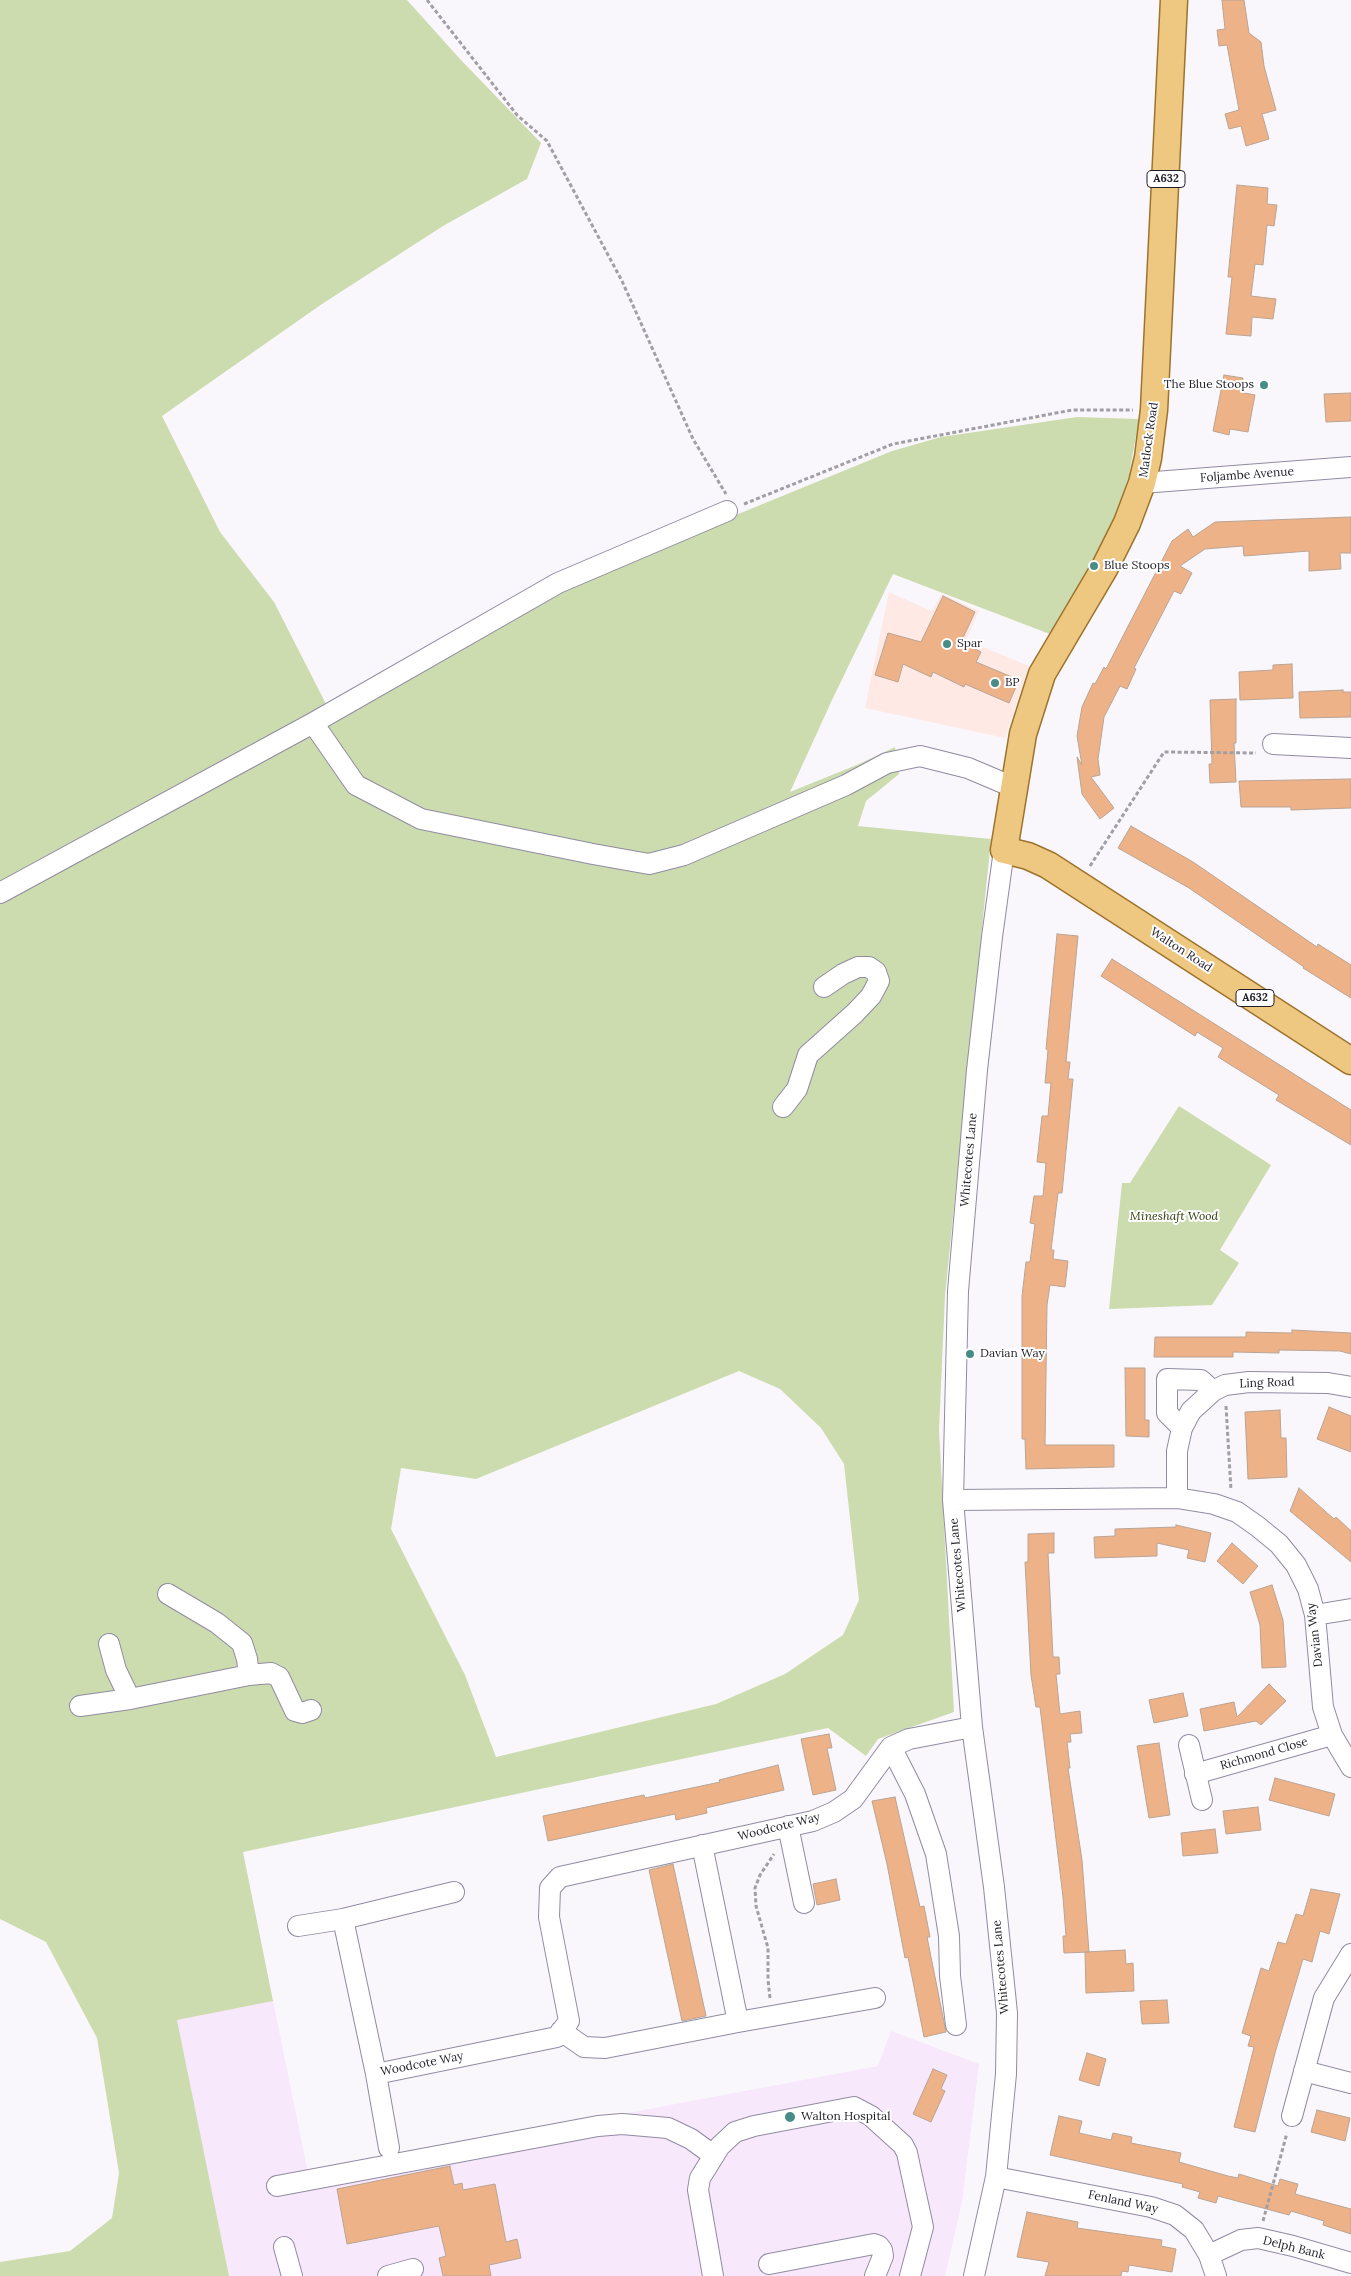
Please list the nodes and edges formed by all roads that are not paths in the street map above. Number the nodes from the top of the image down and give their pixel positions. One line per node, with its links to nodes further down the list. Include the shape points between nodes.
1 (1174, 0): 3 (main road, Matlock Road / A632, via 1154,410)
2 (1351, 467): 3 (street, Foljambe Avenue)
3 (1142, 483): 8 (main road, Matlock Road / A632, via 1104,569 1042,674 1023,734)
4 (727, 511): 5 (street, via 558,583)
5 (313, 723): 8 (street, via 356,785 421,819 648,864 684,855 846,785 887,763 920,756 968,768); 10 (street)
6 (1273, 744): 7 (street)
7 (1351, 748)
8 (1013, 787): 9 (main road, Matlock Road / A632)
9 (1004, 850): 12 (main road, Walton Road / A632, via 1048,865); 18 (street, Whitecotes Lane, via 978,1060 958,1291)
10 (0, 893)
11 (824, 987): 13 (street, via 858,967 869,967 876,972 879,981 871,996 855,1013 808,1056 797,1089)
12 (1351, 1061)
13 (783, 1107)
14 (1351, 1388): 15 (street, Ling Road, via 1328,1383 1249,1382)
15 (1219, 1389): 16 (street, via 1191,1411); 16 (street, via 1201,1380 1167,1378 1167,1413)
16 (1182, 1428): 17 (street, via 1177,1451)
17 (1177, 1498): 18 (street, Davian Way); 21 (street, Davian Way, via 1196,1499 1232,1511 1279,1544 1308,1589)
18 (953, 1500): 27 (street, Whitecotes Lane)
19 (168, 1594): 23 (street, via 238,1638 247,1659)
20 (1351, 1609): 21 (street)
21 (1315, 1615): 28 (street, Davian Way, via 1323,1707)
22 (109, 1644): 24 (street, via 116,1670)
23 (249, 1675): 24 (street); 26 (street, via 271,1673 279,1677 295,1711)
24 (130, 1699): 25 (street)
25 (80, 1706)
26 (311, 1710)
27 (972, 1727): 30 (street, via 909,1739); 51 (street, Whitecotes Lane, via 1007,2013 1006,2074)
28 (1332, 1735): 31 (street, Davian Way); 32 (street, Richmond Close)
29 (1189, 1745): 32 (street)
30 (891, 1747): 34 (street, Woodcote Way, via 853,1799 813,1821); 43 (street, via 915,1794 936,1854 949,1936)
31 (1351, 1767)
32 (1195, 1774): 33 (street)
33 (1202, 1800)
34 (782, 1828): 35 (street, Woodcote Way); 37 (street)
35 (702, 1845): 42 (street); 44 (street, Woodcote Way, via 560,1877 550,1888 550,1917 569,2021)
36 (454, 1892): 38 (street)
37 (804, 1903)
38 (343, 1919): 39 (street); 46 (street, Woodcote Way)
39 (298, 1926)
40 (1351, 1954): 45 (street, via 1324,1998)
41 (875, 1998): 42 (street)
42 (738, 2022): 44 (street, via 605,2048 584,2047)
43 (956, 2025)
44 (561, 2032): 46 (street, Woodcote Way, via 557,2037)
45 (1304, 2071): 47 (street); 48 (street)
46 (376, 2074): 49 (street)
47 (1351, 2083)
48 (1292, 2116)
49 (389, 2148)
50 (713, 2155): 52 (street, via 691,2138 668,2128 622,2124); 60 (street, via 700,2178 698,2190); 62 (street, via 735,2132 754,2126 854,2107 863,2111 903,2145 912,2168 923,2227)
51 (996, 2177): 54 (street, Fenland Way, via 1175,2215 1194,2230); 63 (street, Whitecotes Lane)
52 (277, 2186)
53 (284, 2247): 58 (street)
54 (1209, 2254): 55 (street, Delph Bank, via 1241,2240 1258,2238); 64 (street, Fenland Way)
55 (1351, 2263)
56 (769, 2264): 61 (street, via 867,2245 879,2246 883,2256)
57 (412, 2269): 59 (street)
58 (292, 2276)
59 (388, 2276)
60 (713, 2276)
61 (875, 2276)
62 (910, 2276)
63 (974, 2276)
64 (1216, 2276)

